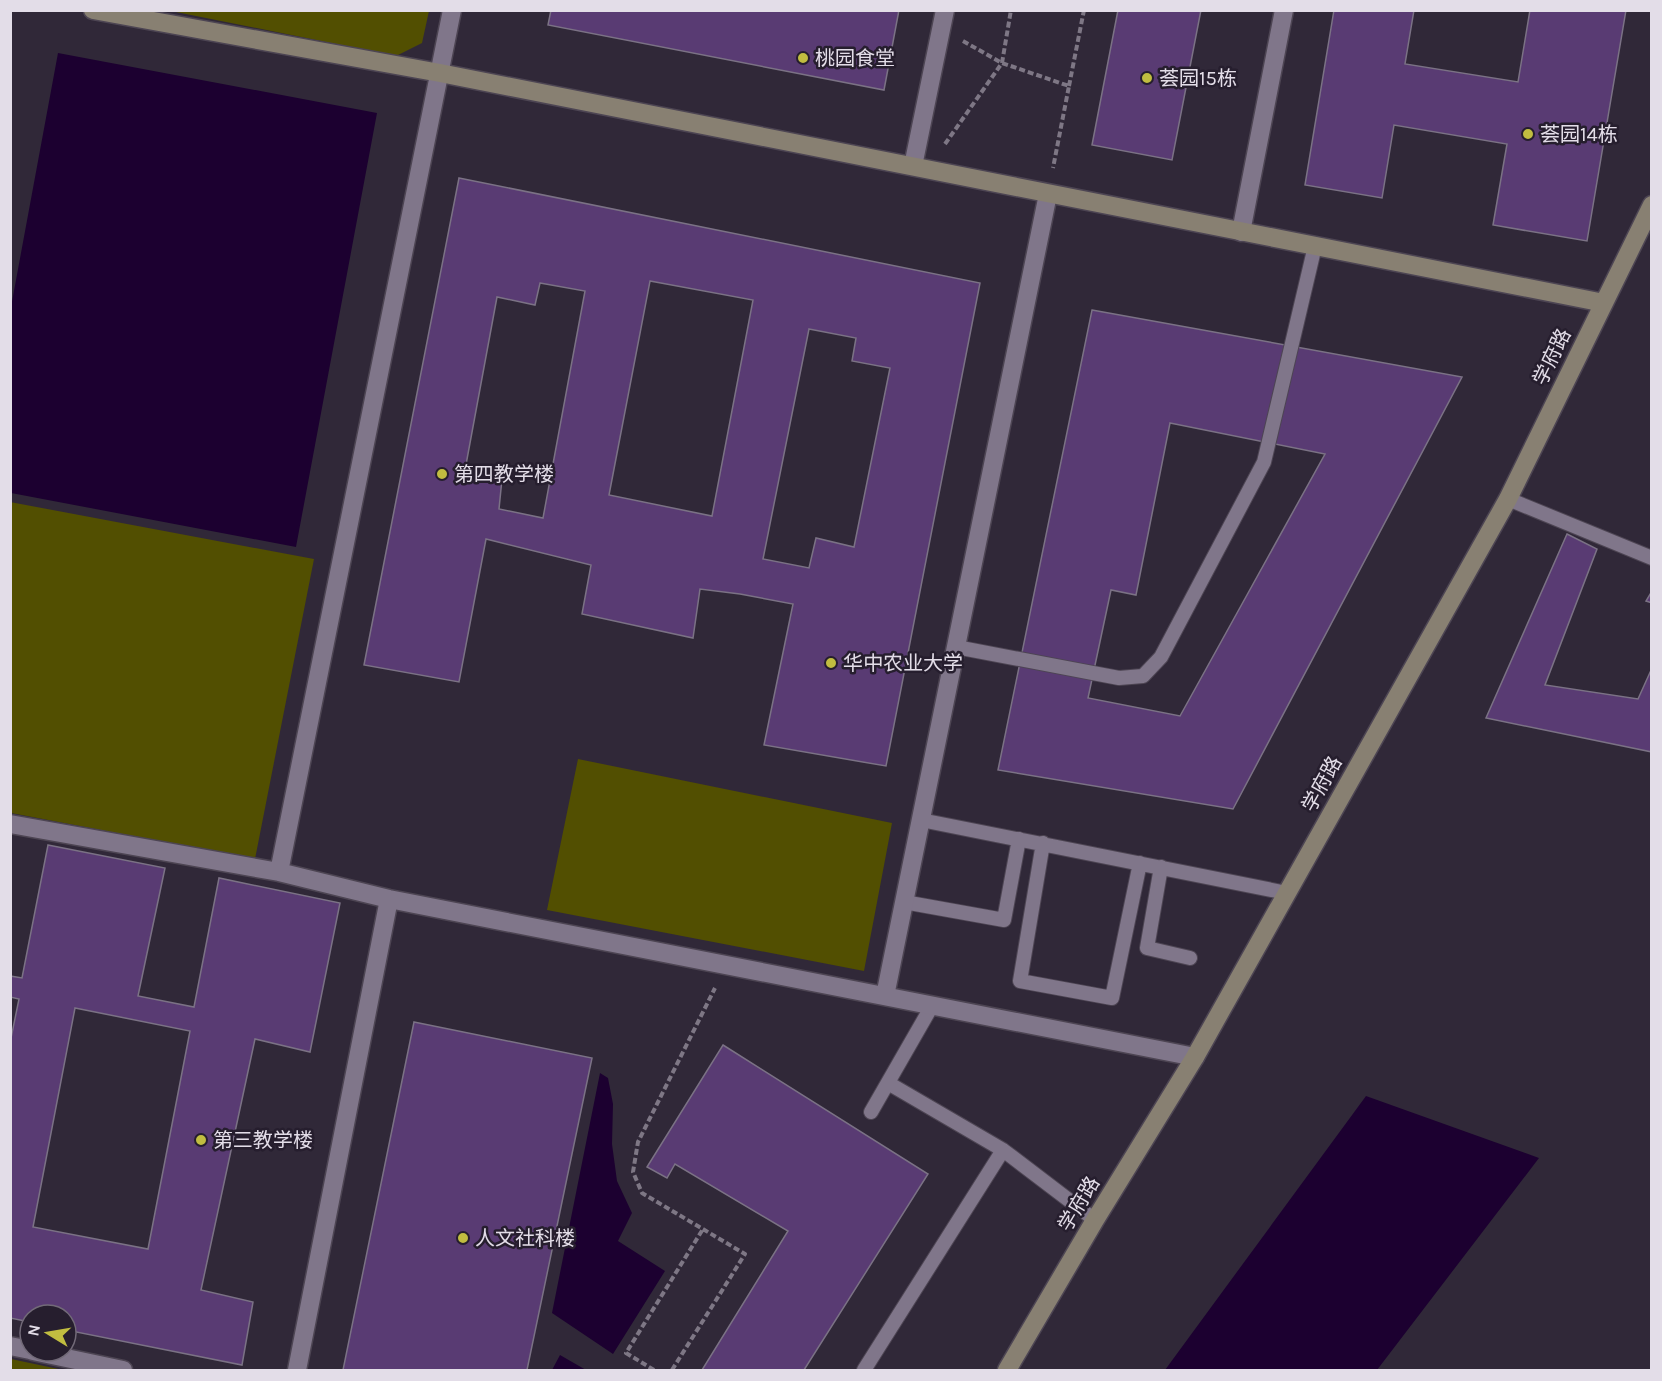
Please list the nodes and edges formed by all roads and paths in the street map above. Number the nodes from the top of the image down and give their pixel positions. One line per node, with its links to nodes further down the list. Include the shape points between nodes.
1 (93, 10): 9 (street)
2 (452, 10): 9 (street)
3 (945, 10): 7 (street)
4 (1011, 10): 8 (path)
5 (1084, 10): 10 (path)
6 (1284, 10): 14 (street)
7 (942, 29): 8 (path); 11 (street)
8 (1002, 63): 10 (path); 11 (path)
9 (440, 73): 11 (street); 26 (street)
10 (1069, 86): 12 (path)
11 (920, 167): 12 (street)
12 (1048, 194): 14 (street); 19 (street)
13 (1652, 205): 16 (street, 学府路)
14 (1241, 232): 15 (street)
15 (1315, 246): 16 (street); 19 (lane, via 1264,462 1161,657 1143,676 1119,678)
16 (1604, 303): 17 (street, 学府路)
17 (1508, 499): 18 (lane); 27 (street, 学府路)
18 (1652, 558)
19 (956, 647): 20 (street)
20 (921, 820): 22 (lane); 29 (street)
21 (10, 824): 26 (street)
22 (1019, 839): 23 (lane); 29 (lane, via 1004,920)
23 (1043, 843): 24 (lane); 24 (lane, via 1020,981 1112,998)
24 (1140, 863): 25 (lane)
25 (1161, 867): 27 (lane); 30 (lane, via 1147,948)
26 (279, 872): 28 (street)
27 (1287, 893): 34 (street, 学府路)
28 (389, 899): 31 (street); 42 (street)
29 (904, 902): 32 (street)
30 (1190, 958)
31 (727, 966): 32 (street); 39 (path, via 638,1142 633,1172 642,1193)
32 (885, 996): 33 (street)
33 (933, 1004): 34 (street); 35 (lane)
34 (1195, 1057): 38 (street, 学府路)
35 (888, 1083): 36 (lane); 37 (lane)
36 (871, 1112)
37 (1003, 1150): 38 (lane); 45 (lane)
38 (1095, 1220): 46 (street, 学府路)
39 (703, 1228): 43 (path, via 626,1353); 44 (path, via 745,1254)
40 (78, 1361): 41 (street)
41 (123, 1371)
42 (297, 1371)
43 (654, 1371)
44 (672, 1371)
45 (864, 1371)
46 (1007, 1371)

